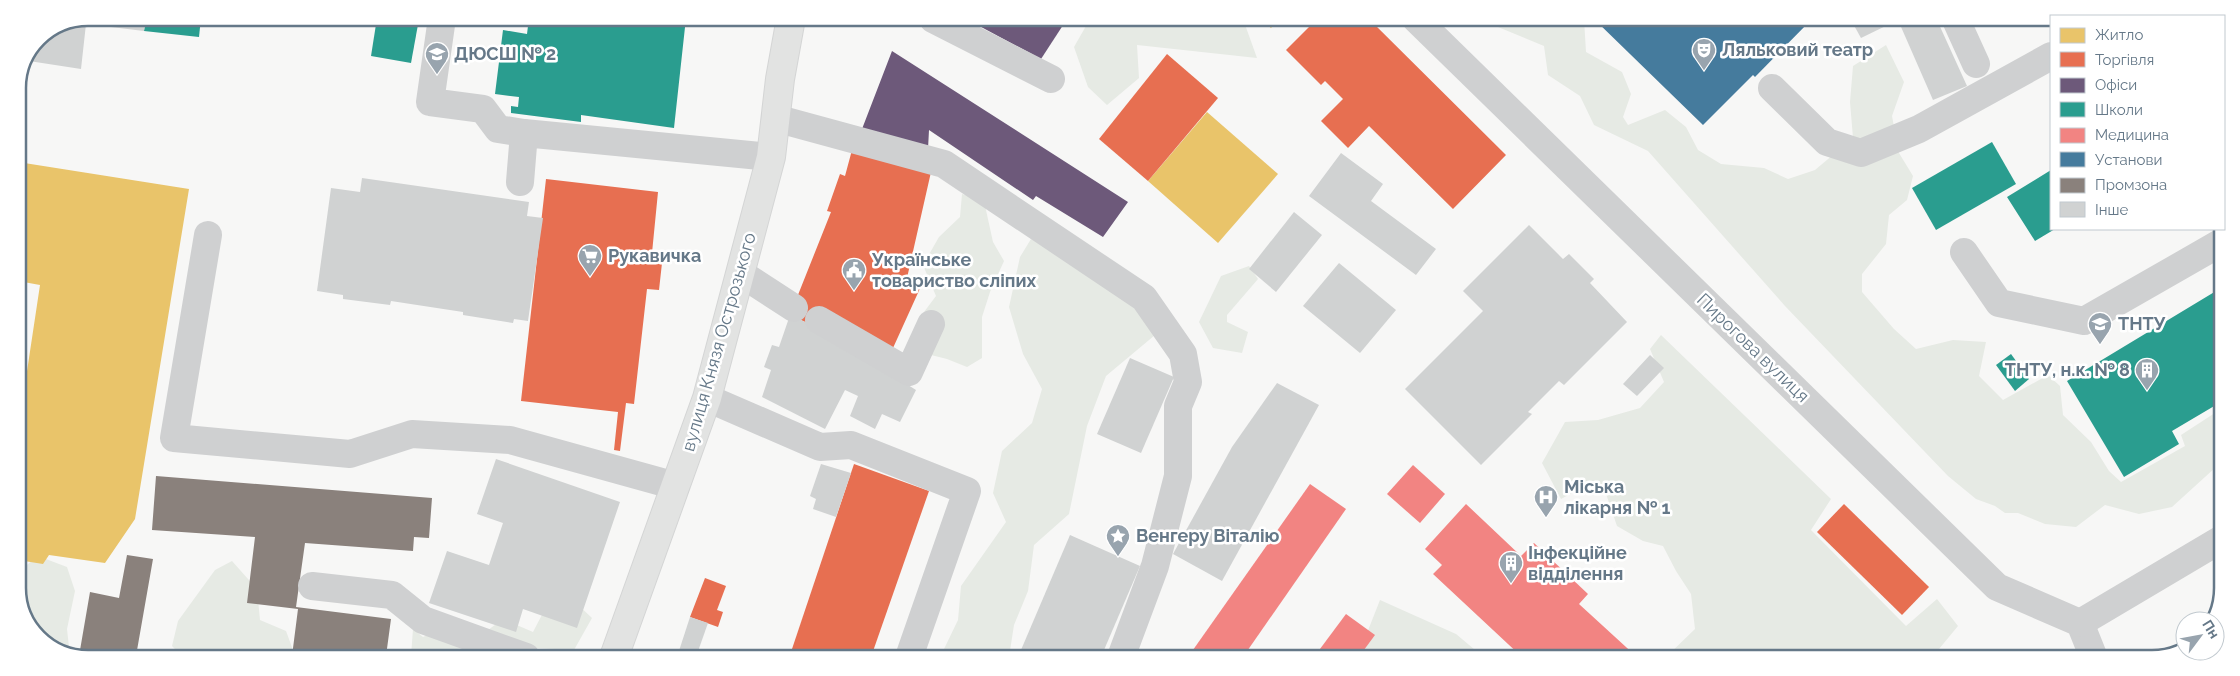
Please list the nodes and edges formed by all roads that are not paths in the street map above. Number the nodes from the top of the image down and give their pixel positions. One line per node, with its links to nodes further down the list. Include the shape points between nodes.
1 (441, 26): 11 (street, via 430,102 483,109 498,129)
2 (790, 26): 10 (main road, вулиця Князя Острозького)
3 (948, 26): 8 (street)
4 (1423, 26): 25 (street, Пирогова вулиця, via 1997,586)
5 (1959, 26): 7 (street)
6 (2050, 57): 9 (street, via 1919,129 1861,153 1827,142)
7 (1976, 64)
8 (1051, 79)
9 (1772, 88)
10 (776, 118): 12 (main road, вулиця Князя Острозького); 29 (street, via 944,164 1144,298 1183,354 1188,382 1178,406 1178,476 1155,566)
11 (524, 133): 12 (street); 13 (street)
12 (771, 157): 17 (main road, вулиця Князя Острозького)
13 (520, 182)
14 (208, 235): 22 (street, via 174,438 350,454 412,434 510,440)
15 (2214, 247): 16 (street, via 2084,321 1998,303)
16 (1964, 252)
17 (740, 273): 18 (street); 21 (main road, вулиця Князя Острозького)
18 (794, 308)
19 (819, 320): 20 (street, via 908,372)
20 (931, 324)
21 (707, 398): 22 (main road, вулиця Князя Острозького); 28 (street, via 820,447 851,445 967,491)
22 (676, 486): 27 (main road, вулиця Князя Острозького)
23 (2214, 544): 25 (street)
24 (312, 586): 26 (street, via 392,595 424,620)
25 (2080, 622): 30 (street)
26 (509, 650)
27 (617, 650)
28 (911, 650)
29 (1124, 650)
30 (2091, 650)

